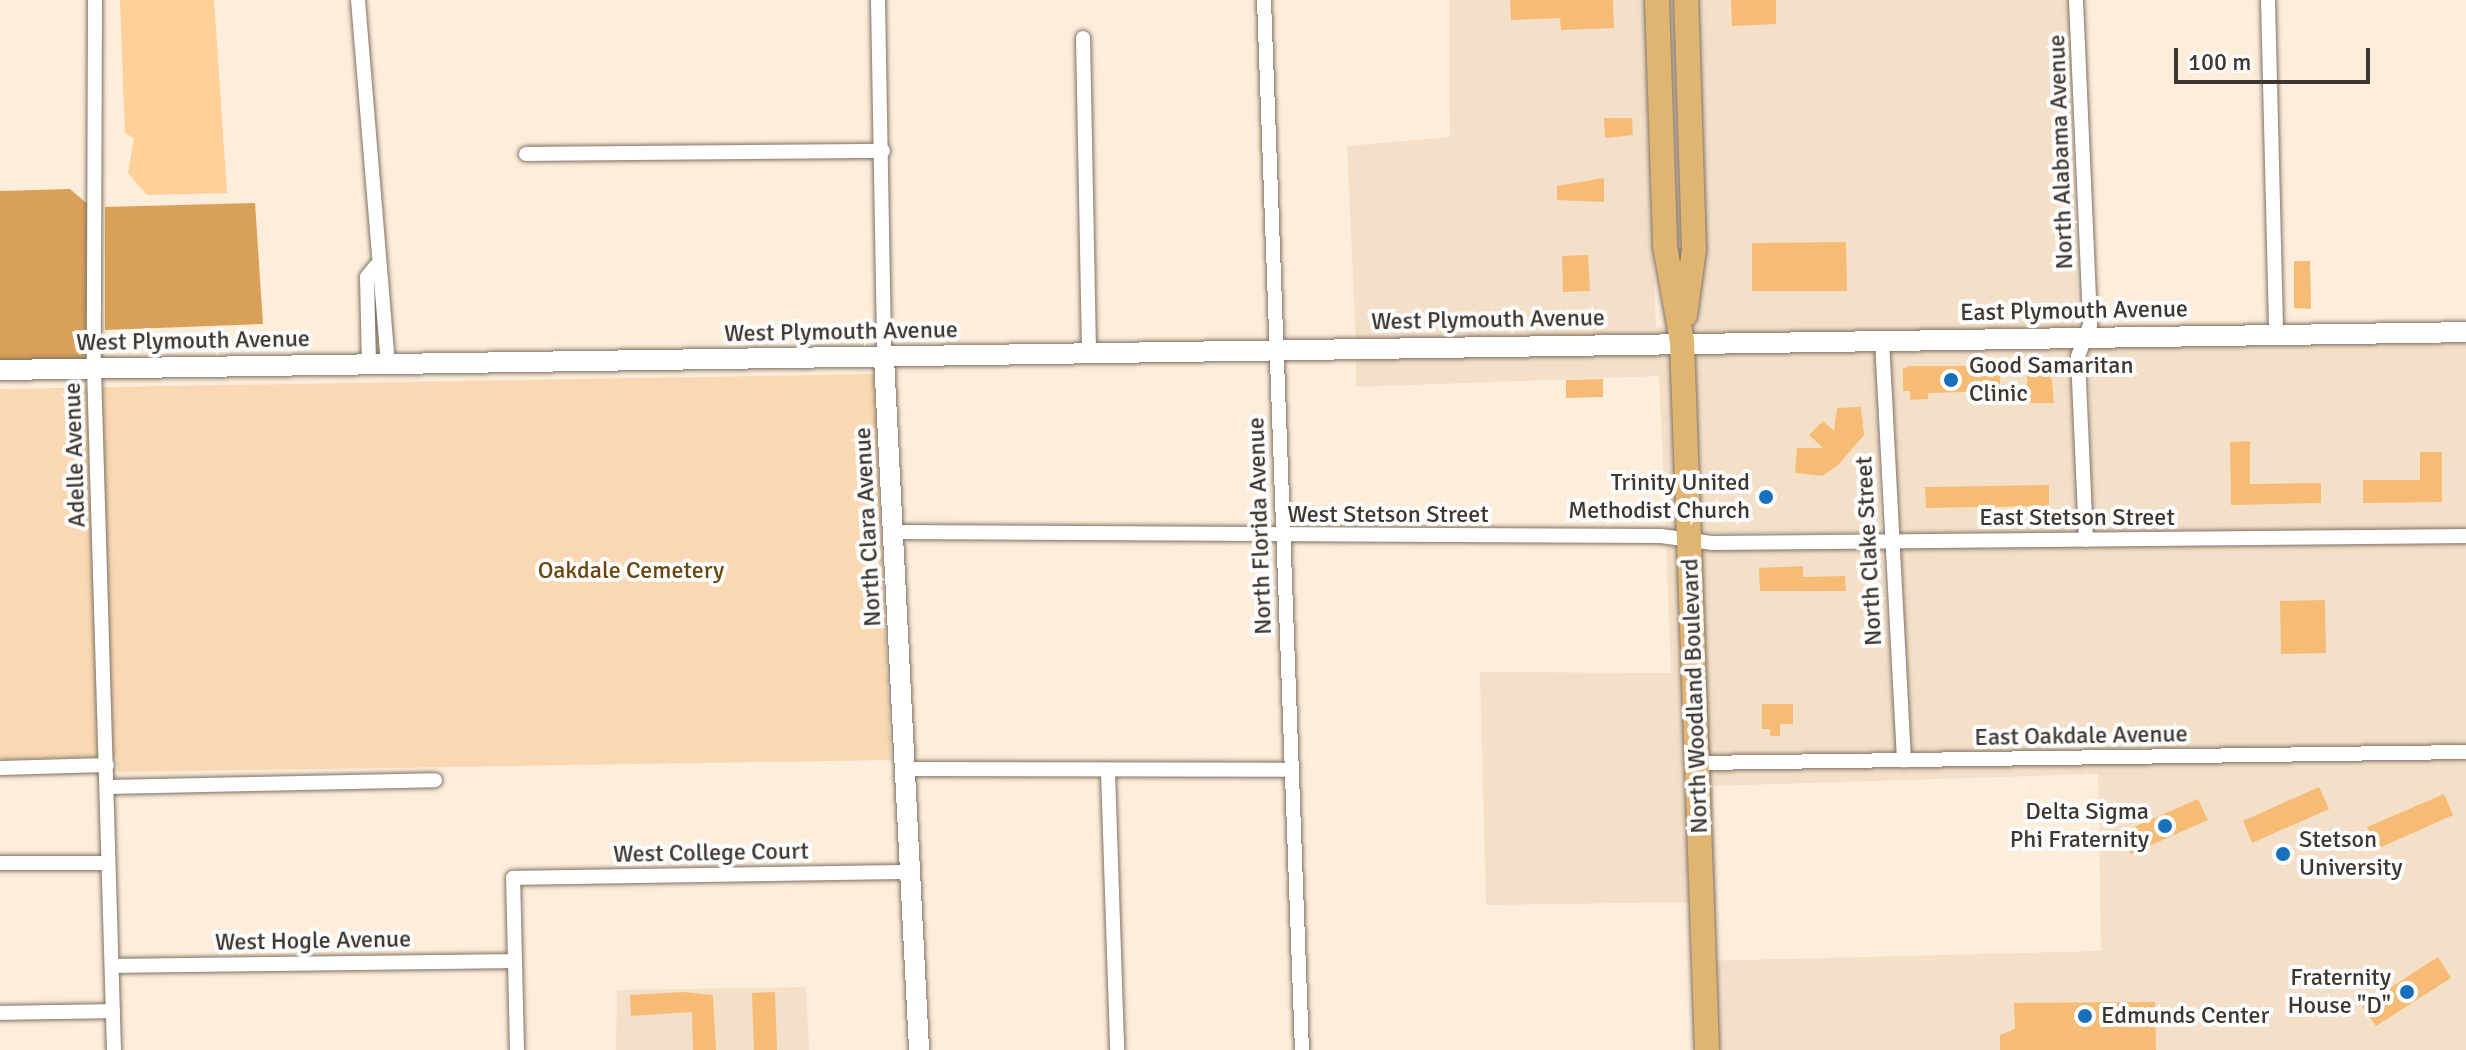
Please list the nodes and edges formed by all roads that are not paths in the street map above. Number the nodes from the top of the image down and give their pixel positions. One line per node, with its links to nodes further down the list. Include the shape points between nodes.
1 (95, 0): 21 (street, Adelle Avenue)
2 (358, 0): 20 (street, via 376,266 383,278)
3 (878, 0): 10 (street, North Clara Avenue)
4 (1264, 0): 17 (street, North Florida Avenue)
5 (1657, 0): 16 (main road, North Woodland Boulevard, via 1665,246)
6 (1686, 0): 16 (main road, North Woodland Boulevard, via 1694,249)
7 (2076, 0): 14 (street, North Alabama Avenue, via 2090,325)
8 (2268, 0): 13 (street)
9 (1083, 38): 18 (street)
10 (883, 151): 11 (street); 19 (street, North Clara Avenue)
11 (526, 154)
12 (2466, 332): 13 (main road, East Plymouth Avenue)
13 (2276, 334): 14 (main road, East Plymouth Avenue)
14 (2084, 337): 15 (main road, East Plymouth Avenue); 27 (street, North Alabama Avenue, via 2078,357)
15 (1882, 340): 16 (main road, East Plymouth Avenue); 28 (street, North Clake Street)
16 (1682, 341): 17 (main road, West Plymouth Avenue); 26 (main road, North Woodland Boulevard)
17 (1275, 351): 18 (main road, West Plymouth Avenue); 25 (street, North Florida Avenue)
18 (1089, 355): 19 (main road, West Plymouth Avenue)
19 (884, 358): 20 (main road, West Plymouth Avenue); 23 (main road, North Clara Avenue)
20 (378, 364): 21 (main road, West Plymouth Avenue)
21 (94, 369): 22 (main road, West Plymouth Avenue); 32 (street, Adelle Avenue)
22 (0, 370)
23 (894, 532): 25 (street, West Stetson Street); 34 (main road, North Clara Avenue)
24 (2466, 536): 27 (street, East Stetson Street)
25 (1283, 537): 26 (street, West Stetson Street); 35 (street, North Florida Avenue)
26 (1689, 540): 28 (street, East Stetson Street); 31 (main road, North Woodland Boulevard)
27 (2086, 540): 28 (street, East Stetson Street)
28 (1888, 541): 30 (street, North Clake Street)
29 (2466, 752): 30 (street, East Oakdale Avenue)
30 (1904, 760): 31 (street, East Oakdale Avenue)
31 (1698, 763): 51 (main road, North Woodland Boulevard)
32 (107, 765): 33 (street); 38 (street, Adelle Avenue)
33 (0, 768)
34 (909, 769): 36 (street); 41 (main road, North Clara Avenue)
35 (1291, 770): 36 (street); 50 (street, North Florida Avenue)
36 (1108, 772): 49 (street)
37 (435, 780): 38 (street)
38 (107, 787): 40 (street, Adelle Avenue)
39 (0, 863): 40 (street)
40 (108, 863): 43 (street, Adelle Avenue)
41 (911, 872): 42 (street, West College Court, via 513,878); 48 (main road, North Clara Avenue)
42 (513, 961): 43 (street, West Hogle Avenue); 47 (street)
43 (113, 966): 44 (street, Adelle Avenue)
44 (113, 1011): 45 (street); 46 (street, Adelle Avenue)
45 (0, 1013)
46 (114, 1050)
47 (517, 1050)
48 (919, 1050)
49 (1117, 1050)
50 (1302, 1050)
51 (1707, 1050)

